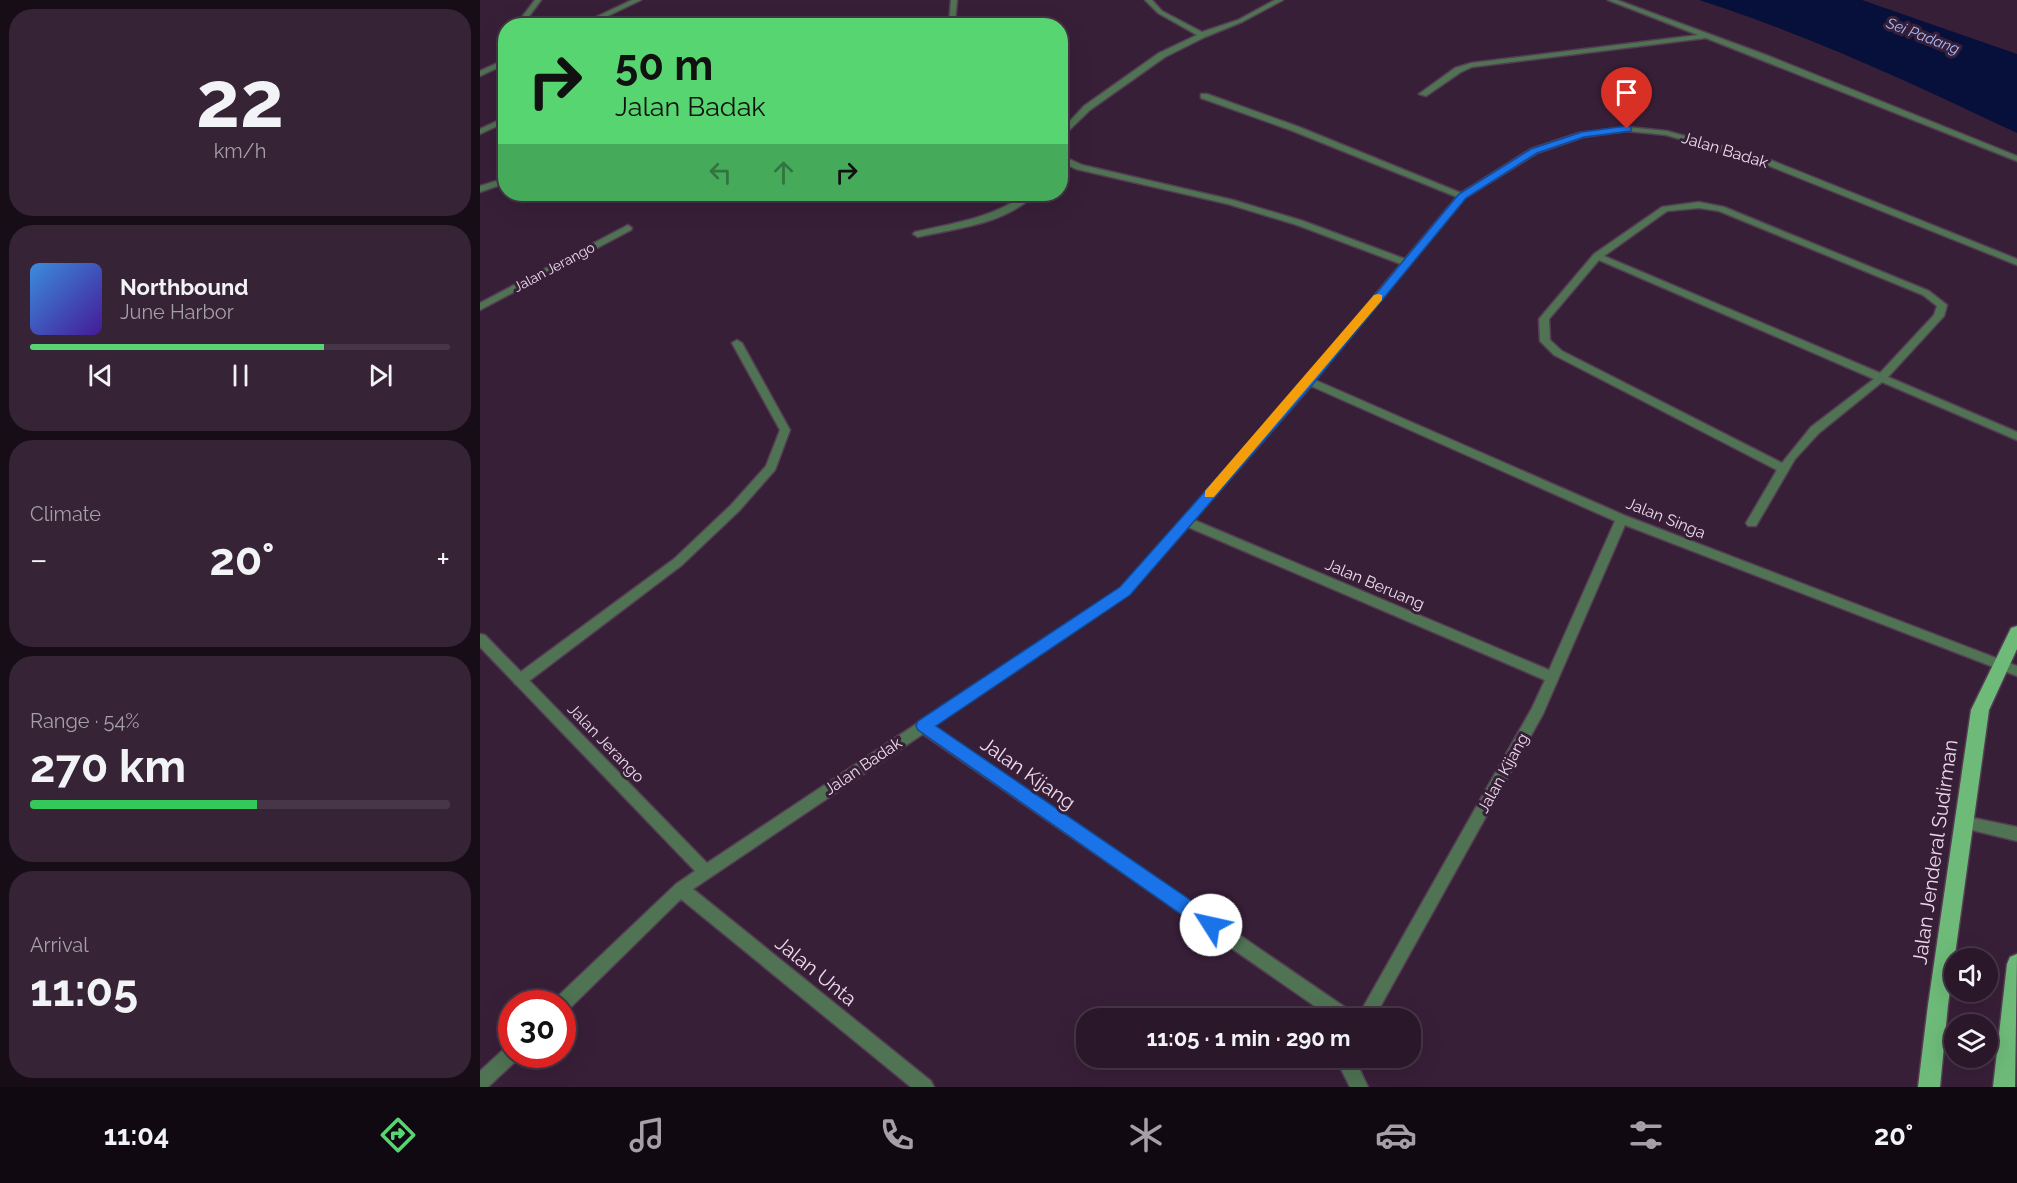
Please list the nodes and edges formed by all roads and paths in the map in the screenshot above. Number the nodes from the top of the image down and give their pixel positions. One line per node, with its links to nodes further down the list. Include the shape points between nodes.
1 (538, 0): 7 (street)
2 (638, 0): 8 (street)
3 (954, 0): 9 (street)
4 (1148, 0): 10 (street, via 1160,12)
5 (1280, 0): 10 (street)
6 (1611, 0): 11 (street)
7 (524, 18)
8 (598, 18)
9 (952, 18)
10 (1202, 35): 17 (street, via 1131,75)
11 (1708, 36): 14 (street, via 1471,65 1458,69); 19 (street)
12 (498, 65): 13 (street)
13 (480, 74)
14 (1423, 94)
15 (1204, 96): 23 (street)
16 (498, 123): 18 (street)
17 (1068, 126)
18 (480, 132)
19 (2017, 159)
20 (1068, 166): 28 (street, via 1240,205)
21 (498, 183): 22 (street)
22 (480, 189)
23 (1462, 196): 28 (street, Jalan Badak); 29 (street, Jalan Badak, via 1534,151 1582,135 1627,129 1667,133 1765,161)
24 (1023, 201): 26 (street, via 996,217)
25 (628, 228): 30 (street, Jalan Jerango)
26 (918, 234)
27 (1598, 256): 32 (street); 32 (street, via 1665,209 1699,205 1721,209 1926,293 1942,305 1939,316); 35 (street, via 1544,320 1545,341 1558,353)
28 (1407, 262): 33 (street, Jalan Badak)
29 (2017, 262)
30 (480, 307)
31 (737, 343): 43 (street, via 785,430 771,466 735,508 678,562)
32 (1881, 378): 34 (street); 35 (street, via 1815,430)
33 (1309, 381): 36 (street, Jalan Singa); 37 (street, Jalan Badak)
34 (2017, 436)
35 (1784, 469): 38 (street)
36 (1622, 519): 41 (street, Jalan Singa); 42 (street, Jalan Kijang)
37 (1186, 521): 42 (street, Jalan Beruang); 44 (street, Jalan Badak, via 1125,591)
38 (1752, 523)
39 (2017, 632): 41 (main road, Jalan Jenderal Sudirman)
40 (480, 639): 43 (street, Jalan Jerango)
41 (2008, 669): 45 (main road, Jalan Jenderal Sudirman, via 1980,710)
42 (1551, 677): 52 (street, Jalan Kijang, via 1538,710)
43 (520, 680): 47 (street, Jalan Jerango)
44 (923, 726): 47 (street, Jalan Badak); 51 (street, Jalan Kijang)
45 (1964, 822): 46 (street); 58 (main road, Jalan Jenderal Sudirman)
46 (2017, 834)
47 (706, 872): 48 (street, Jalan Badak)
48 (681, 889): 50 (street, Jalan Badak); 56 (street, Jalan Unta)
49 (2017, 964): 59 (main road)
50 (576, 990)
51 (1332, 1008)
52 (1371, 1008)
53 (498, 1066): 55 (street)
54 (1350, 1068): 57 (street)
55 (480, 1083)
56 (925, 1087)
57 (1359, 1087)
58 (1929, 1087)
59 (2004, 1087)

